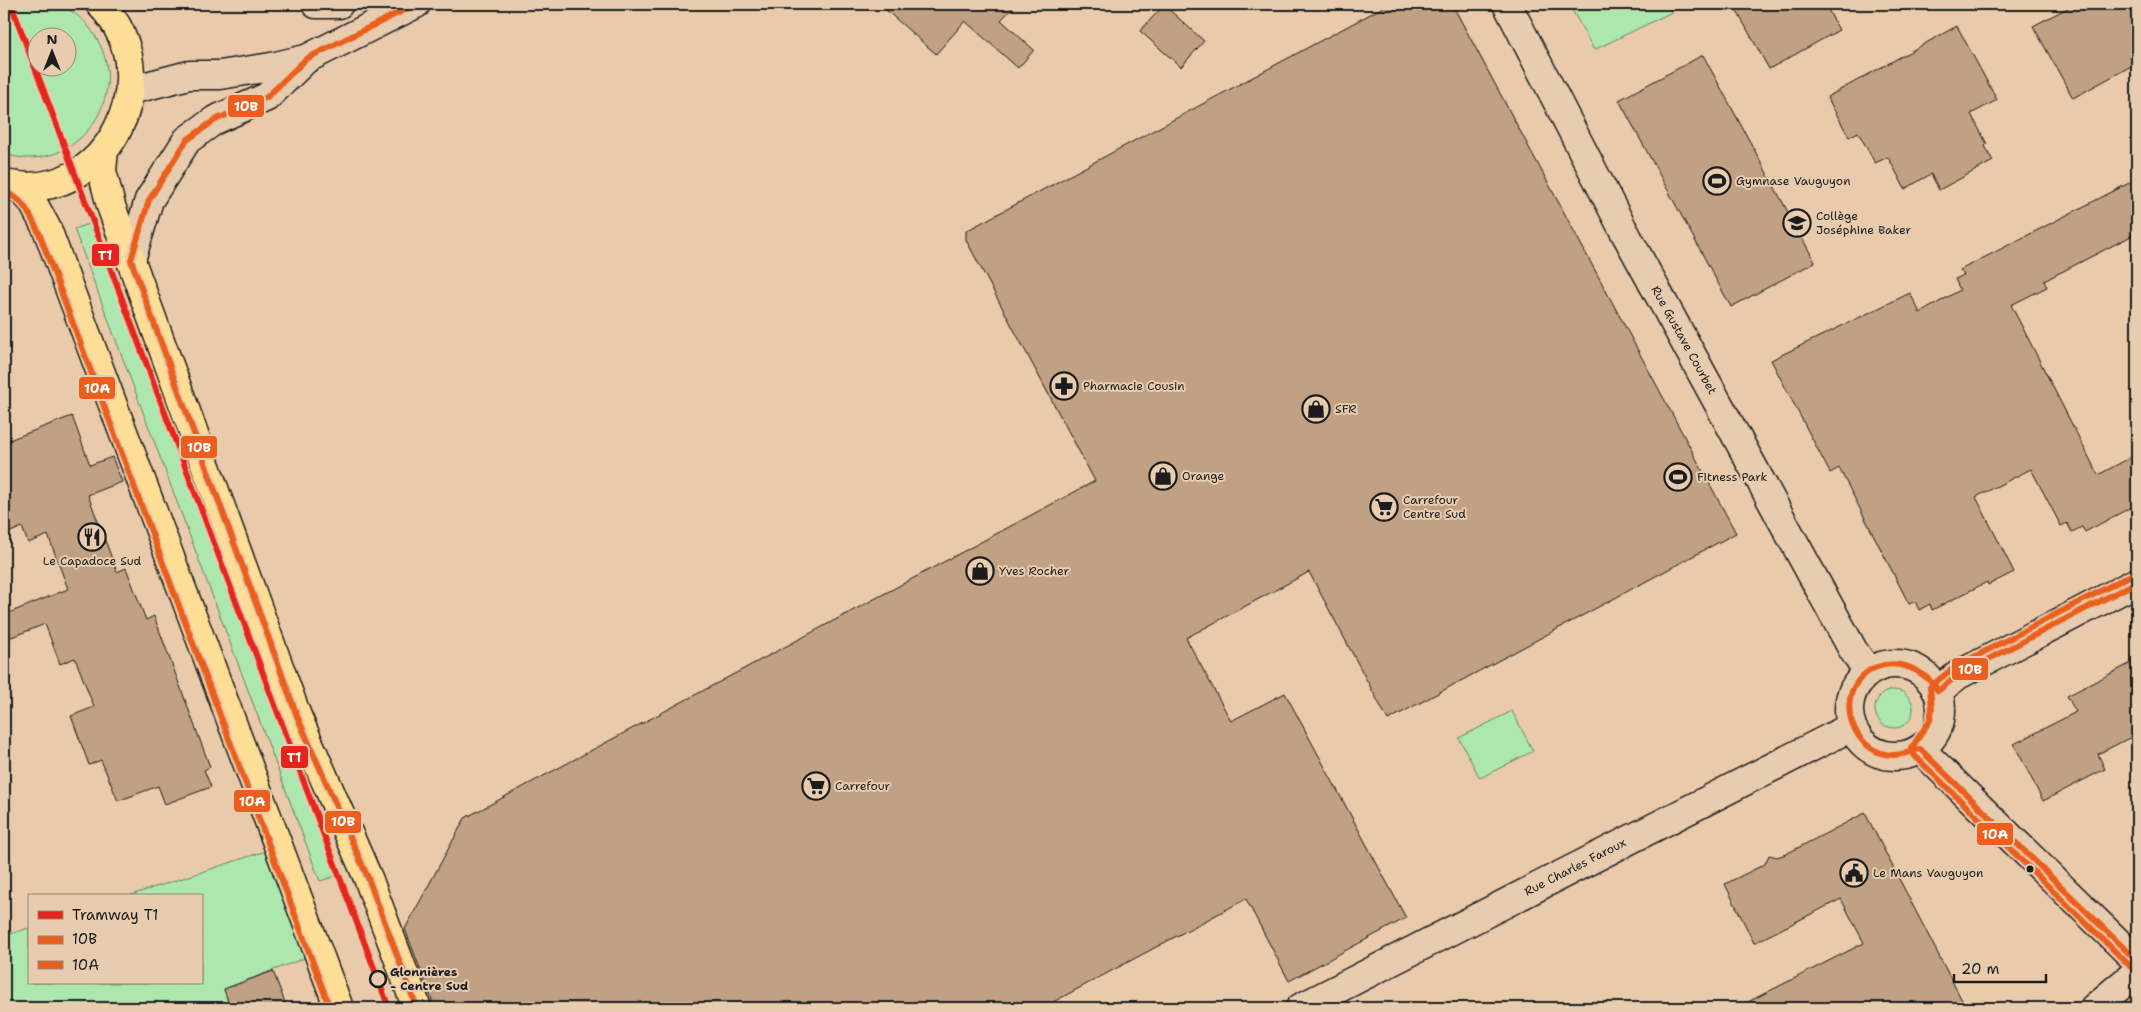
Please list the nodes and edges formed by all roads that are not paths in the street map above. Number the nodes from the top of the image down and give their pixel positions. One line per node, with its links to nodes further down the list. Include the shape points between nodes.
1 (103, 4): 7 (main road, via 126,44 131,66)
2 (316, 4): 3 (street)
3 (339, 4)
4 (416, 4): 6 (street)
5 (1507, 4): 12 (street, Rue Gustave Courbet, via 1633,246 1853,650)
6 (306, 59): 7 (street, via 220,75 189,75); 10 (street, via 267,97 215,120 187,140 149,200)
7 (131, 90): 8 (main road, via 124,118)
8 (104, 150): 9 (main road, via 86,167 65,178 45,184); 10 (main road, via 102,171)
9 (11, 185): 18 (main road, via 32,201 47,229)
10 (131, 260): 19 (main road, via 297,716 368,878)
11 (2137, 582): 13 (street, via 1958,675)
12 (1868, 671): 13 (street, via 1885,664 1904,664 1920,670); 14 (street, via 1857,682 1849,698)
13 (1938, 691): 15 (street, via 1941,717 1935,734)
14 (1851, 727): 15 (street, via 1862,743 1874,752 1907,755); 20 (street, Rue Charles Faroux)
15 (1920, 749): 16 (street)
16 (2137, 961)
17 (2137, 972): 21 (street)
18 (339, 1008)
19 (417, 1008)
20 (1300, 1008)
21 (2094, 1008)

